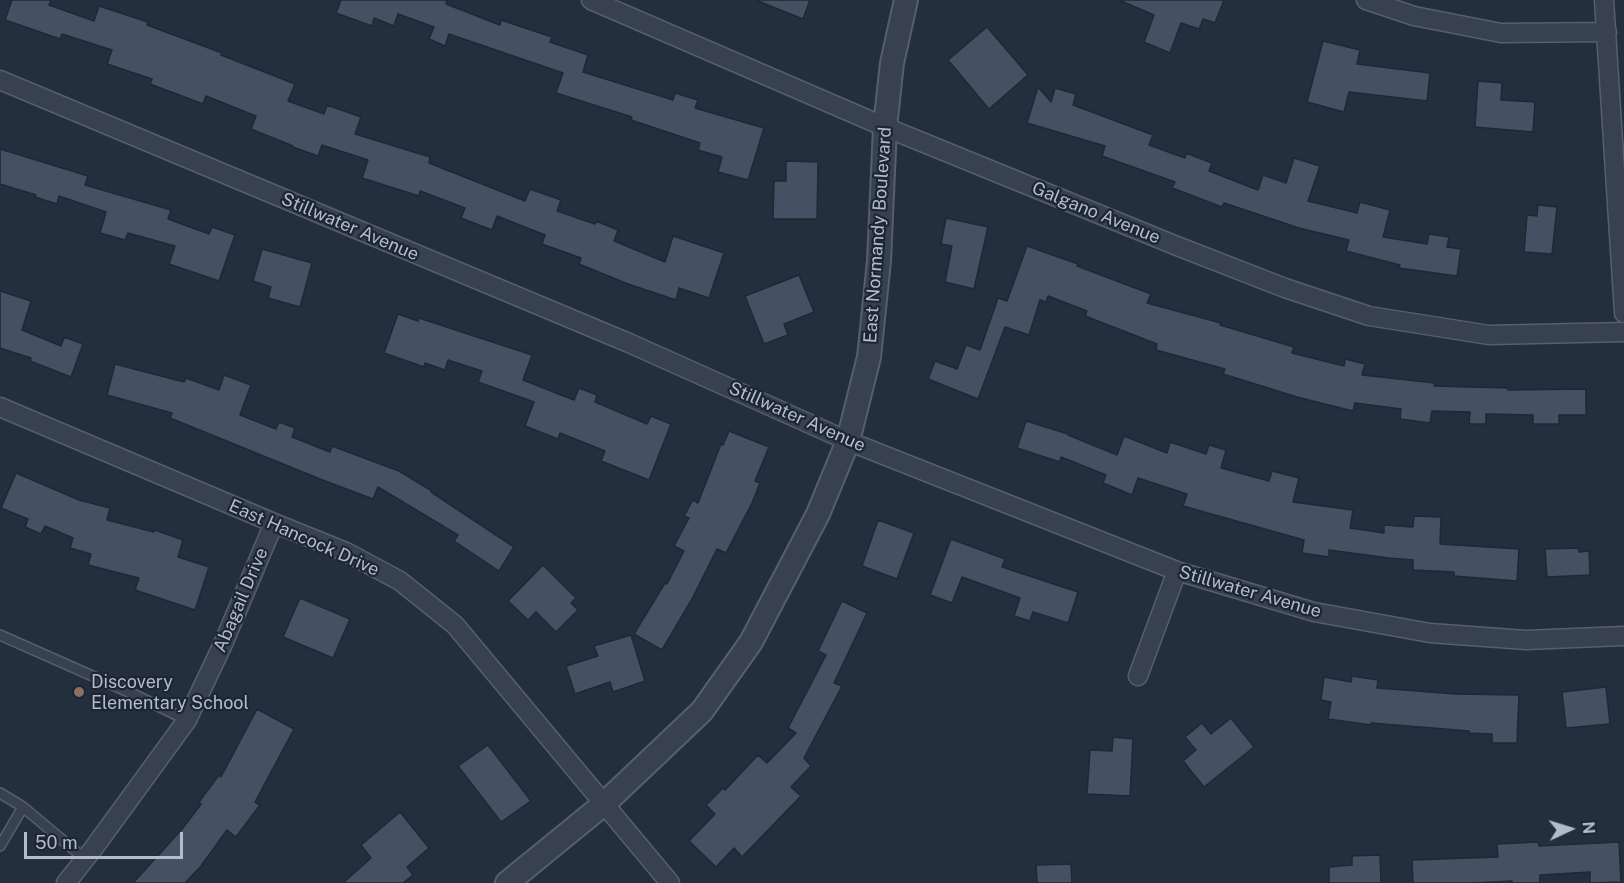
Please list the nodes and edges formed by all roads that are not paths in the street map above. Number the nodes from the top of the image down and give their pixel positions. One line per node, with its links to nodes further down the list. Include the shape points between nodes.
1 (591, 0): 7 (street, Galgano Avenue)
2 (906, 0): 7 (street, East Normandy Boulevard, via 892,63)
3 (1366, 0): 5 (street, via 1414,16 1501,33)
4 (1604, 0): 5 (street)
5 (1607, 32): 8 (street)
6 (0, 80): 11 (street, Stillwater Avenue, via 629,343)
7 (885, 127): 9 (street, Galgano Avenue, via 1177,246 1370,316 1489,335); 11 (street, East Normandy Boulevard, via 879,261 869,357)
8 (1624, 313)
9 (1624, 332)
10 (0, 407): 12 (street, East Hancock Drive)
11 (849, 441): 13 (street, Stillwater Avenue); 21 (street, East Normandy Boulevard, via 818,514 751,642 702,711)
12 (274, 523): 19 (street, Abagail Drive); 21 (street, East Hancock Drive, via 346,552 400,581 455,625)
13 (1177, 571): 15 (street, Stillwater Avenue, via 1314,612 1430,633 1526,640); 18 (street)
14 (0, 635): 17 (lane)
15 (1624, 636)
16 (0, 641): 17 (lane)
17 (12, 641): 19 (lane)
18 (1138, 676)
19 (187, 720): 24 (street, Abagail Drive)
20 (0, 793): 22 (lane)
21 (605, 803): 26 (street, East Normandy Boulevard); 27 (street, East Hancock Drive)
22 (23, 807): 23 (lane); 24 (lane)
23 (0, 846)
24 (85, 859): 25 (street, Abagail Drive)
25 (66, 883)
26 (507, 883)
27 (670, 883)

